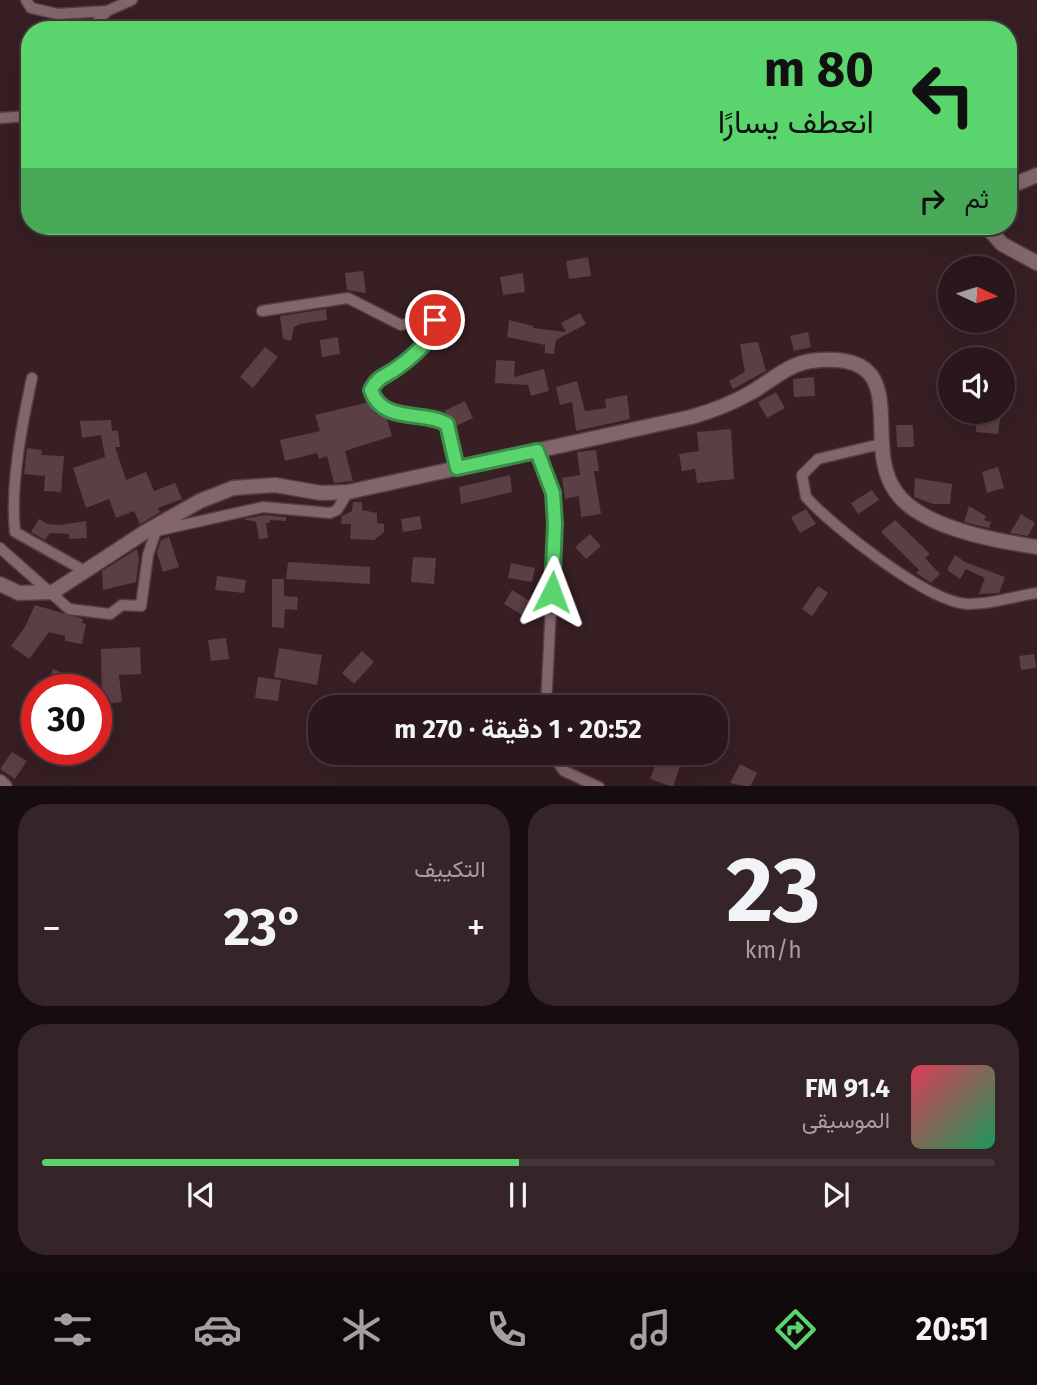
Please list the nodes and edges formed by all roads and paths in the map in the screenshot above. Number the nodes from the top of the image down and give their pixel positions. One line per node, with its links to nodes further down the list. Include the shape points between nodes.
1 (26, 0): 3 (street, via 31,8 58,14)
2 (132, 0): 3 (street)
3 (107, 11): 4 (street)
4 (98, 21)
5 (21, 117): 6 (street)
6 (0, 118)
7 (1037, 175): 8 (street)
8 (1017, 183)
9 (994, 235): 10 (street)
10 (1037, 264)
11 (262, 311): 15 (street, via 348,298 401,325 433,318 436,326 426,340 405,361 375,380 371,390 381,407 447,424)
12 (32, 378): 19 (street, via 20,453 15,532)
13 (881, 444): 14 (street, via 881,392 859,366 837,360 796,365 723,408); 17 (street, via 886,475 905,504 941,523); 22 (street, via 818,459 802,475 806,497 901,575 944,600 988,603)
14 (537, 451): 15 (street); 23 (street, via 553,493 555,524)
15 (457, 468): 16 (street)
16 (348, 492): 19 (street, via 321,493 275,485 233,488 200,501); 21 (street, via 330,513 263,507 156,531 141,606 122,605 110,614 79,611 69,609)
17 (1037, 547)
18 (0, 548): 21 (street)
19 (83, 570): 21 (street)
20 (0, 584): 21 (street, via 19,593)
21 (53, 592)
22 (1037, 593)
23 (547, 695)
24 (560, 765): 27 (street)
25 (0, 782): 26 (street)
26 (5, 786)
27 (598, 786)

